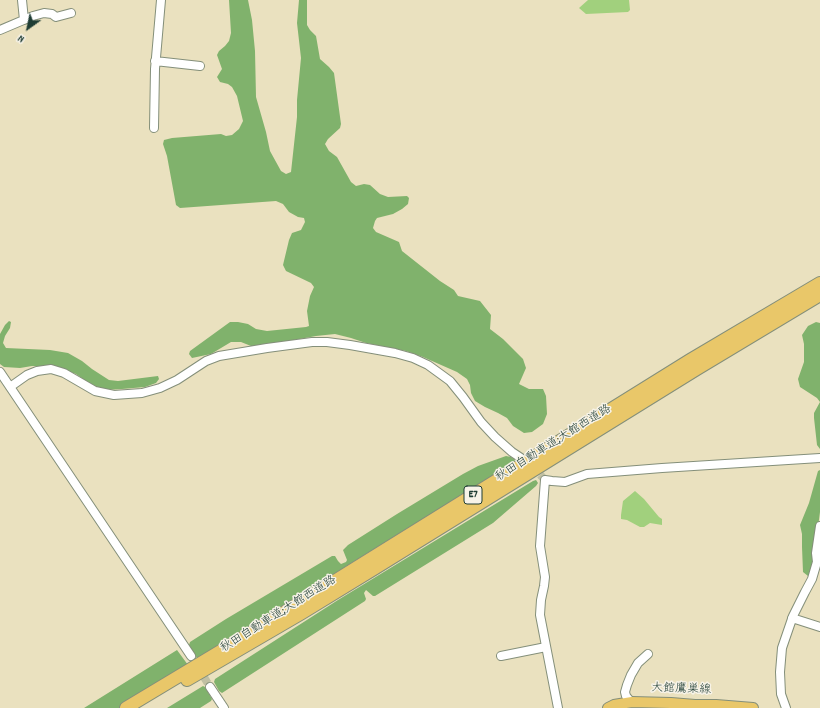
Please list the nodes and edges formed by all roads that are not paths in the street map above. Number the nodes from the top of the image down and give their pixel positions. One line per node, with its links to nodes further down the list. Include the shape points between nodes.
1 (22, 0): 4 (street)
2 (161, 0): 6 (street)
3 (72, 12): 4 (street, via 56,17 44,13)
4 (24, 20): 5 (street)
5 (0, 30)
6 (155, 61): 7 (street); 8 (street)
7 (200, 66)
8 (154, 128)
9 (820, 282): 25 (highway, 秋田自動車道;大館西道路 / E7)
10 (820, 295): 26 (highway, 秋田自動車道;大館西道路 / E7, via 328,597)
11 (0, 372): 12 (street)
12 (10, 387): 13 (street, via 27,375 51,369 64,372 95,391 114,395 142,393 177,380 206,361 219,356 312,342 350,345 413,358 428,366 450,381 481,422); 21 (street)
13 (521, 458)
14 (820, 458): 19 (street, via 587,474 565,482 545,480 540,546 545,577 540,615)
15 (820, 526): 16 (street, via 816,553)
16 (818, 562): 17 (street)
17 (792, 618): 18 (street); 31 (street, via 782,648 780,672 781,694)
18 (820, 628)
19 (546, 647): 22 (street); 28 (street)
20 (648, 654): 24 (street, via 638,663 627,685 625,692)
21 (191, 656)
22 (501, 656)
23 (210, 687): 27 (street)
24 (631, 702): 29 (main road, 大館鷹巣線); 30 (main road, 大館鷹巣線)
25 (126, 708)
26 (140, 708)
27 (224, 708)
28 (558, 708)
29 (608, 708)
30 (753, 708)
31 (786, 708)

